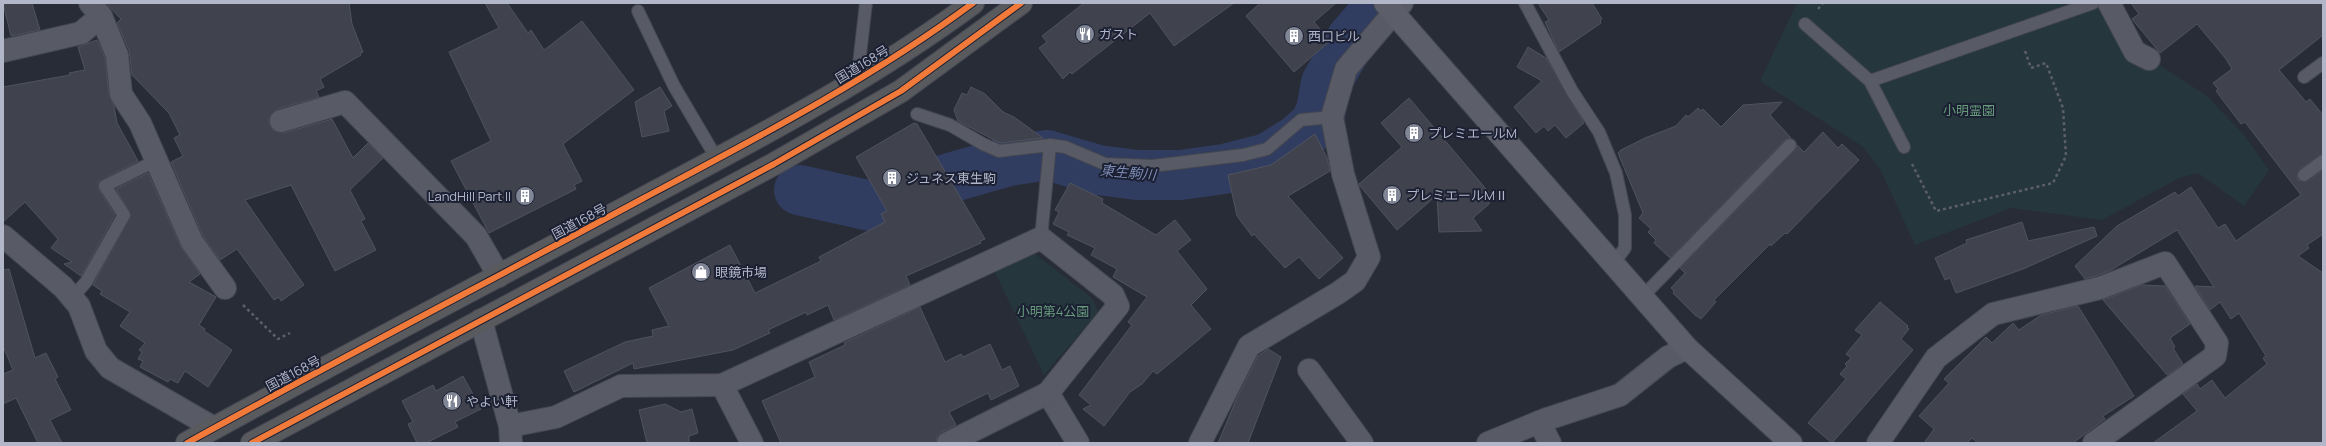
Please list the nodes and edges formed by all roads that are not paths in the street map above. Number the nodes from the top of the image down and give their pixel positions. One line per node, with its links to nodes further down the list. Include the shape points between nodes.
1 (866, 3): 16 (lane)
2 (972, 3): 16 (highway, 国道168号, via 922,41)
3 (1021, 3): 34 (highway, via 894,95 774,164)
4 (1525, 3): 29 (lane, via 1572,90 1600,132 1616,173 1625,215 1625,248)
5 (2093, 3): 15 (lane)
6 (2109, 3): 12 (street, via 2135,52)
7 (1394, 6): 18 (street, via 1346,69); 29 (street)
8 (96, 9): 11 (street, via 81,33); 24 (street, via 117,55 121,94 140,123)
9 (638, 10): 23 (lane, via 674,86)
10 (1805, 24): 15 (lane)
11 (3, 51)
12 (2149, 59)
13 (2323, 63): 14 (lane)
14 (2304, 77)
15 (1870, 81): 22 (lane)
16 (857, 82): 23 (highway, 国道168号)
17 (917, 114): 20 (lane, via 950,125 999,151)
18 (1332, 117): 20 (lane, via 1301,120 1267,149 1198,162 1152,166 1105,164 1065,147); 47 (street, via 1343,174 1368,257 1355,281 1292,322 1249,346)
19 (281, 121): 30 (street, via 345,102 476,236)
20 (1050, 145): 28 (lane)
21 (1790, 145): 32 (lane)
22 (1904, 147)
23 (717, 159): 30 (highway, 国道168号)
24 (157, 160): 31 (street, via 192,242); 33 (lane, via 105,186 124,214 86,282)
25 (2323, 161): 26 (lane)
26 (2304, 175)
27 (3, 236): 33 (street, via 63,287)
28 (1040, 238): 37 (street); 38 (street, via 1113,295 1118,306)
29 (1613, 264): 32 (street)
30 (499, 276): 40 (highway, 国道168号)
31 (225, 288)
32 (1642, 297): 35 (street)
33 (72, 298): 40 (street, via 79,306 96,351 110,368)
34 (481, 320): 41 (street); 43 (highway)
35 (1687, 348): 39 (street, via 1668,357 1620,395); 51 (street)
36 (1309, 370): 48 (street)
37 (722, 385): 41 (street, via 621,386); 44 (street)
38 (1048, 393): 45 (street); 46 (street)
39 (1539, 422): 49 (street); 50 (street)
40 (214, 428): 42 (highway, 国道168号)
41 (510, 435)
42 (187, 443)
43 (252, 443)
44 (752, 443)
45 (948, 443)
46 (1078, 443)
47 (1200, 443)
48 (1362, 443)
49 (1488, 443)
50 (1550, 443)
51 (1791, 443)
52 (1878, 443): 53 (street, via 1936,358 1994,314 2100,288 2164,263 2216,343 2215,356)
53 (2094, 443)

